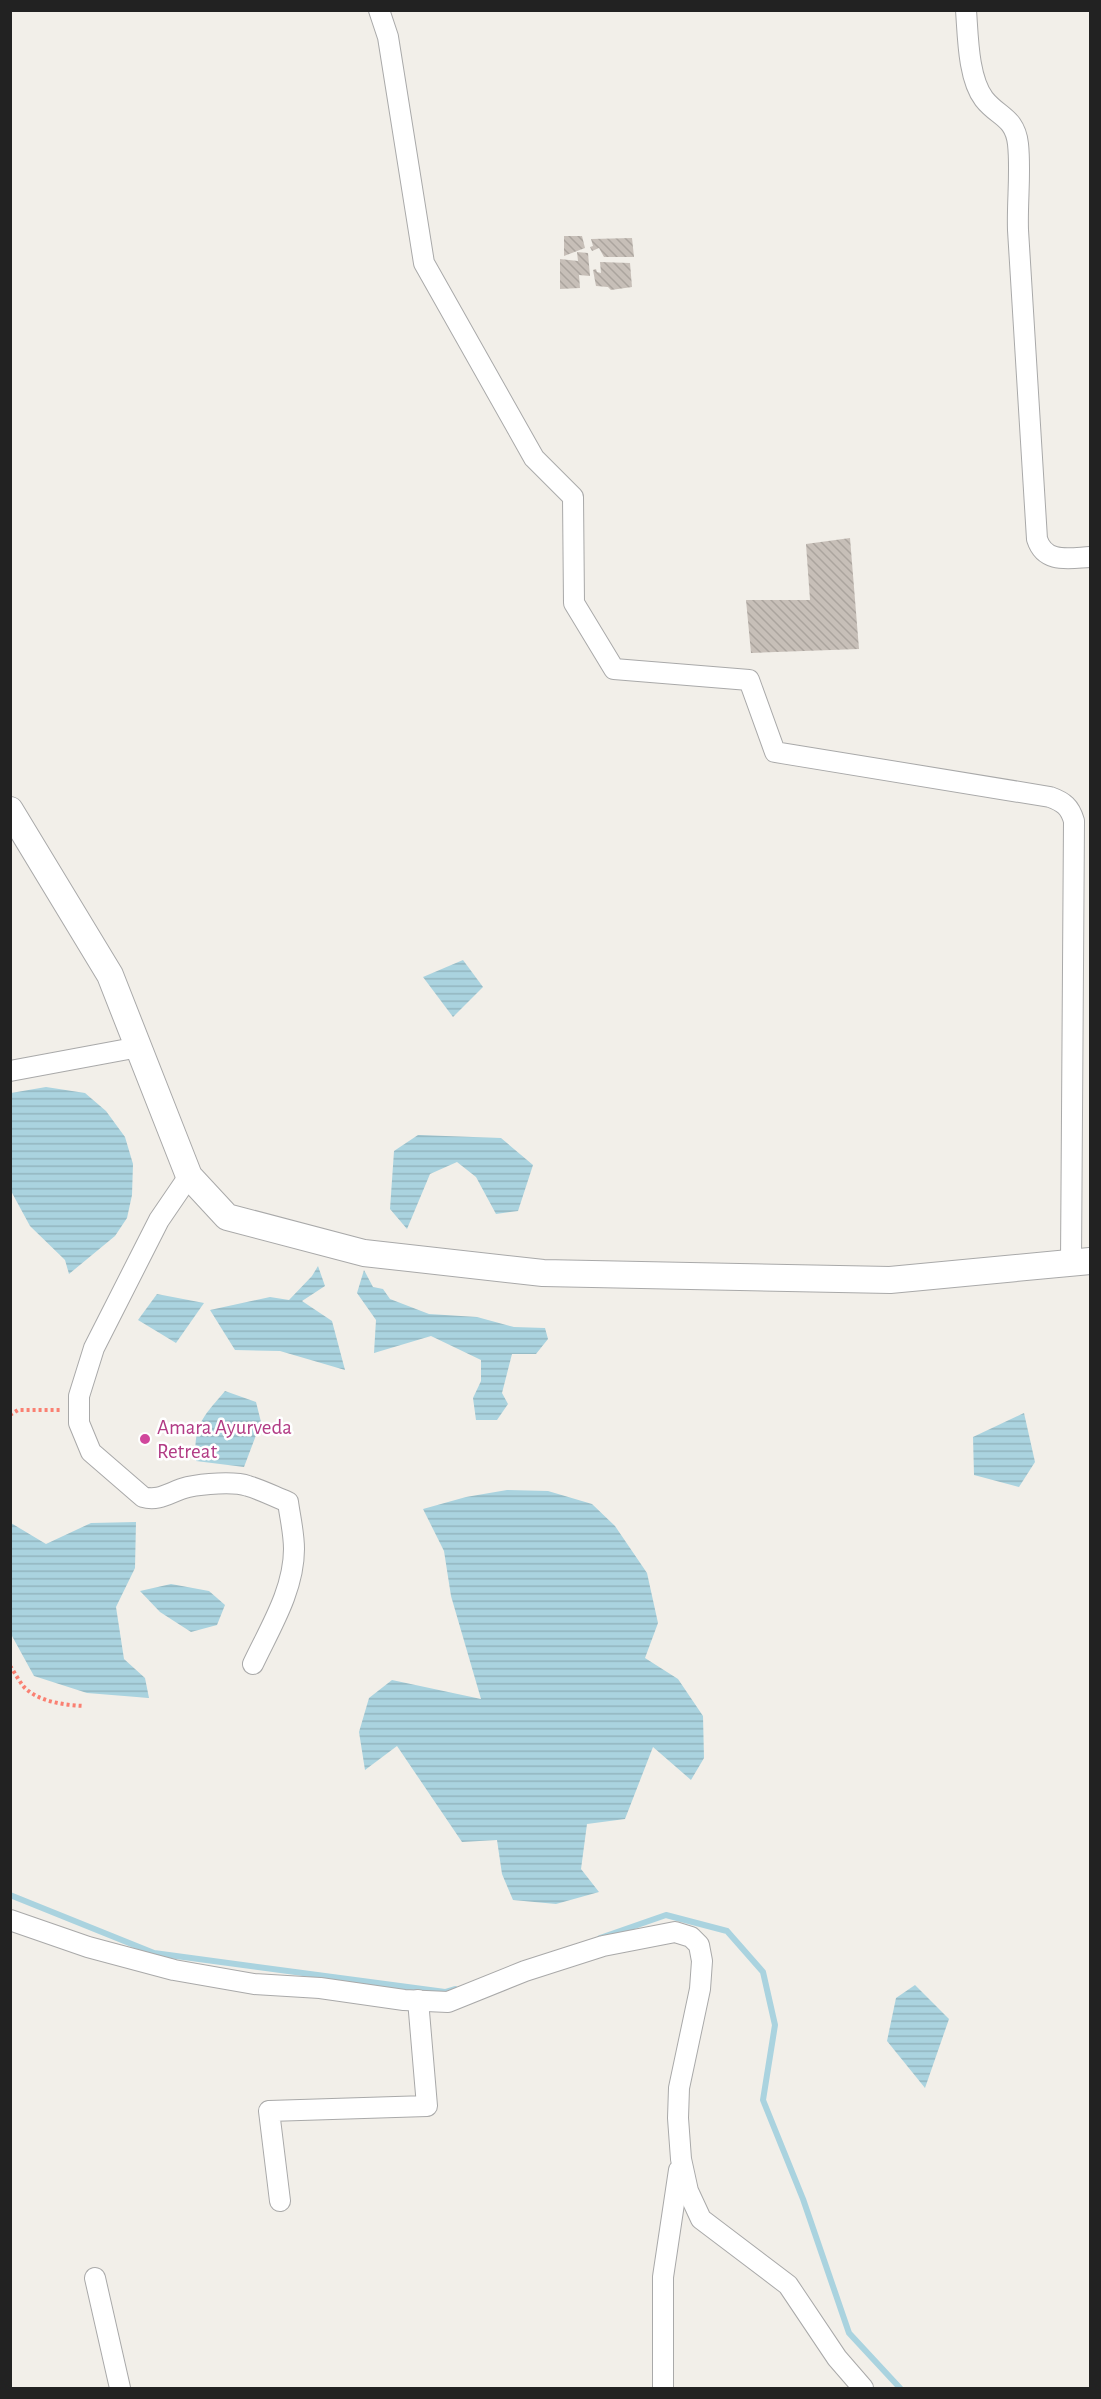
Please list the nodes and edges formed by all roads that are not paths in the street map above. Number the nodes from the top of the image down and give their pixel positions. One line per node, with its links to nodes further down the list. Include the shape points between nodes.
1 (379, 10): 8 (street, via 388,37 424,263 534,458 573,497 574,603 614,669 750,680 775,752 1050,797 1063,802 1071,811)
2 (966, 10): 3 (street, via 976,84 984,99 1007,118 1018,144 1018,216 1036,538 1046,554 1056,558)
3 (1090, 557)
4 (10, 810): 5 (street, via 110,975)
5 (139, 1047): 6 (street); 7 (street)
6 (10, 1071)
7 (189, 1176): 8 (street, via 227,1217 364,1253 543,1273 890,1280); 9 (street, via 159,1220 94,1348 77,1411 91,1452 143,1497 152,1500 206,1484 246,1485 288,1502 294,1548 290,1579)
8 (1081, 1261)
9 (253, 1664)
10 (10, 1920): 11 (street, via 88,1947 174,1970 254,1984)
11 (418, 2000): 12 (street, via 448,2002 603,1946 675,1932 691,1937 699,1946 702,1961 700,1989 679,2088); 13 (street, via 427,2106 269,2111)
12 (681, 2159): 16 (street, via 663,2277); 17 (street, via 688,2191 701,2219 788,2285 837,2358)
13 (280, 2202)
14 (95, 2278): 15 (street)
15 (120, 2388)
16 (663, 2388)
17 (863, 2388)

